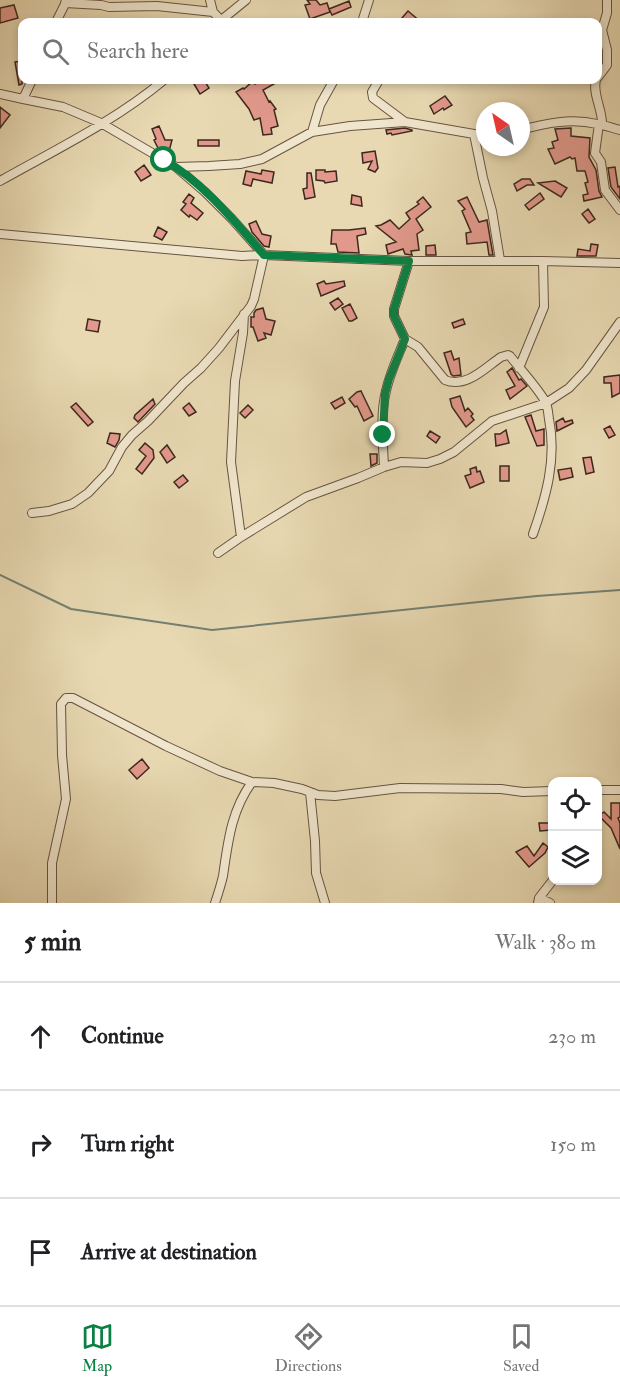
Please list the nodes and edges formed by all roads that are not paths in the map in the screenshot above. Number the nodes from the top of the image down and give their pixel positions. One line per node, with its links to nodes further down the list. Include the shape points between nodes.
1 (210, 0): 6 (street)
2 (246, 0): 9 (street)
3 (369, 0): 10 (street)
4 (607, 0): 11 (street)
5 (66, 2): 6 (street); 7 (street)
6 (213, 12): 8 (street)
7 (58, 18)
8 (218, 18)
9 (224, 18)
10 (363, 18)
11 (602, 30)
12 (602, 30): 13 (street, via 608,50 607,65)
13 (602, 72)
14 (30, 84): 20 (street)
15 (159, 84): 22 (street)
16 (332, 84): 26 (street)
17 (377, 84): 21 (street, via 373,98)
18 (595, 84): 23 (street)
19 (0, 94): 20 (street)
20 (23, 99): 22 (street, via 63,107)
21 (405, 122): 26 (street); 27 (street)
22 (101, 123): 28 (street); 29 (street)
23 (601, 125): 24 (street, via 566,121); 25 (street); 30 (street, via 595,153 601,162 605,190)
24 (530, 127)
25 (620, 130)
26 (312, 132): 28 (street, via 262,159)
27 (474, 134): 33 (street)
28 (176, 167): 32 (street)
29 (0, 181)
30 (620, 210)
31 (0, 234): 32 (street)
32 (264, 255): 34 (street); 37 (street, via 254,299)
33 (500, 260): 34 (street); 35 (street)
34 (409, 261): 39 (street, via 394,309)
35 (543, 261): 36 (street); 40 (street, via 544,307)
36 (620, 263)
37 (244, 314): 43 (street, via 201,368 132,435 110,471 88,493 72,504); 45 (street, via 235,381 231,462)
38 (620, 322): 41 (street, via 586,370 569,388)
39 (405, 339): 40 (street, via 418,347 449,382 468,380 508,355); 42 (street, via 385,394)
40 (519, 368): 41 (street)
41 (546, 403): 42 (street, via 492,421 440,459); 44 (street, via 552,440 550,471)
42 (384, 467): 45 (street, via 306,496)
43 (32, 513)
44 (533, 534)
45 (241, 537): 46 (street)
46 (218, 554)
47 (252, 782): 51 (street); 54 (street, via 219,771 73,698 66,698 61,708 66,798 52,863); 55 (street, via 240,801 231,828)
48 (602, 790): 49 (street)
49 (620, 790)
50 (548, 791): 51 (street, via 400,788 335,796)
51 (310, 792): 56 (street, via 316,873)
52 (549, 885): 53 (street)
53 (538, 900): 57 (street)
54 (52, 903)
55 (216, 903)
56 (326, 903)
57 (550, 903)

